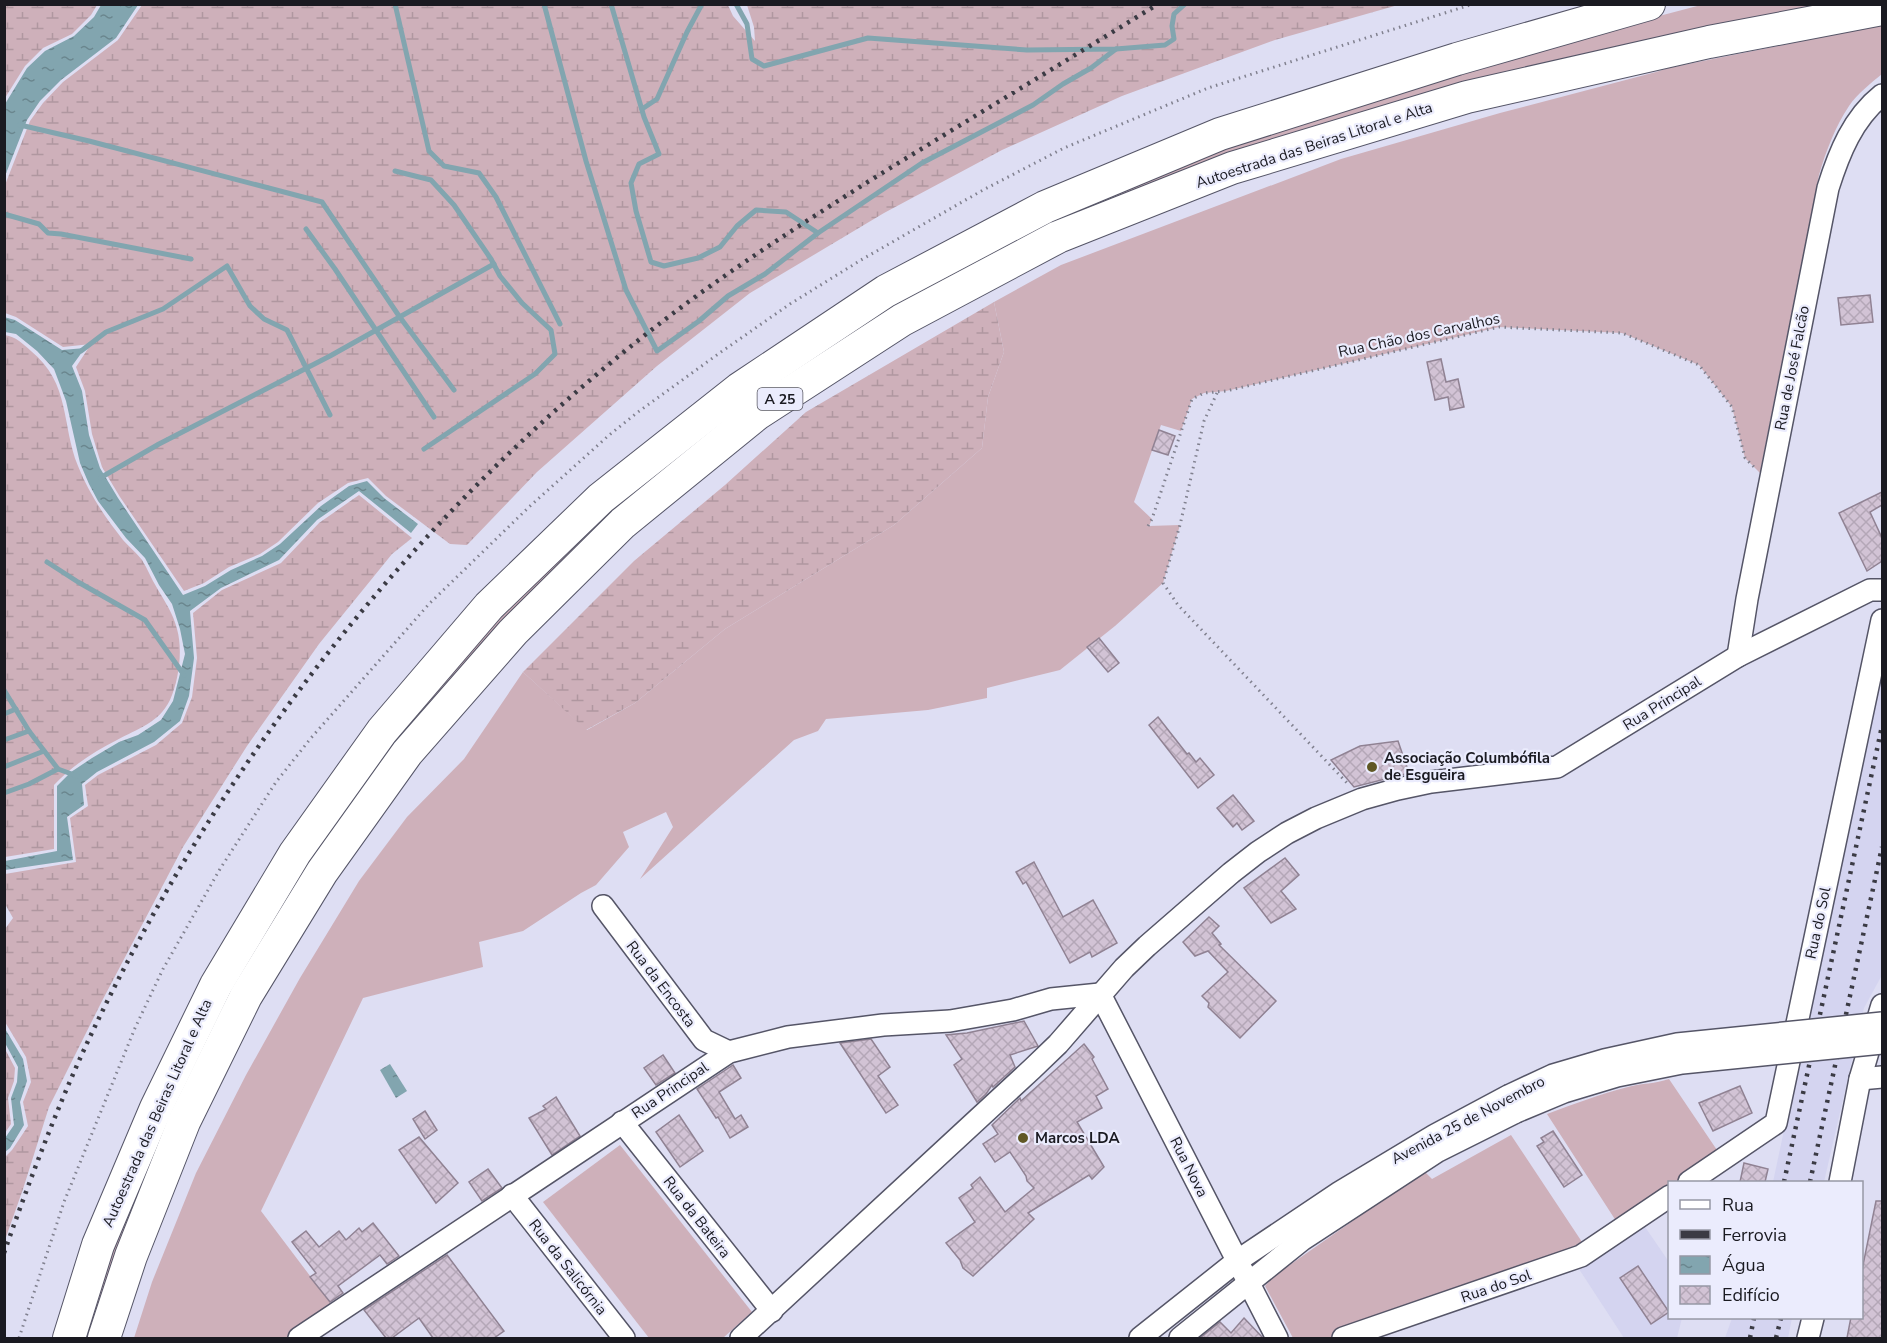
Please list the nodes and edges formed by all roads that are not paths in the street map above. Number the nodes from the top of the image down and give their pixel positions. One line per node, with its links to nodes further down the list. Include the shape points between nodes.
1 (1649, 4): 25 (highway, Autoestrada das Beiras Litoral e Alta / A 25, via 1457,59 1220,134 1045,207 876,298 739,389 601,498 489,606 382,731 295,853 216,985 156,1108 98,1245)
2 (1882, 9): 26 (highway, Autoestrada das Beiras Litoral e Alta / A 25, via 1709,42 1467,97 1232,168 1058,237 902,320 757,414 623,523 513,632 407,753 328,863 246,996 184,1122 131,1256)
3 (1882, 95): 6 (street, Rua de José Falcão, via 1859,118 1828,188)
4 (1882, 590): 6 (street, Rua Principal, via 1870,590)
5 (1882, 620): 17 (street, Rua do Sol, via 1776,1123)
6 (1738, 656): 8 (street, Rua Principal, via 1557,767 1398,789 1316,818 1258,852 1210,891)
7 (603, 906): 12 (street, Rua da Encosta, via 704,1040)
8 (1100, 994): 12 (street, Rua Principal, via 1051,999 950,1021 789,1037); 21 (street, Rua Nova); 23 (street, Rua Principal, via 1058,1044)
9 (1882, 1005): 14 (street)
10 (1882, 1023): 15 (street, Avenida 25 de Novembro, bridge, via 1677,1044 1553,1075)
11 (1882, 1043): 15 (street, Avenida 25 de Novembro, bridge, via 1682,1063)
12 (729, 1052): 16 (street, Rua Principal)
13 (1882, 1077): 14 (street)
14 (1860, 1079): 18 (street)
15 (1512, 1104): 21 (street, Avenida 25 de Novembro, via 1435,1135); 22 (street, Avenida 25 de Novembro, via 1302,1240)
16 (622, 1122): 19 (street, Rua Principal); 23 (street, Rua da Bateira)
17 (1690, 1181)
18 (1840, 1181)
19 (512, 1195): 27 (street, Rua Principal); 28 (street, Rua da Salicórnia)
20 (1668, 1197): 33 (street, Rua do Sol, via 1581,1256)
21 (1237, 1261): 22 (street, Rua Nova); 30 (street, Avenida 25 de Novembro)
22 (1249, 1282): 31 (street, Avenida 25 de Novembro); 32 (street, Rua Nova)
23 (772, 1311): 29 (street, Rua Principal)
24 (1813, 1319): 34 (street)
25 (69, 1338)
26 (104, 1338)
27 (299, 1338)
28 (624, 1338)
29 (741, 1338)
30 (1140, 1338)
31 (1180, 1338)
32 (1277, 1338)
33 (1343, 1338)
34 (1809, 1338)

